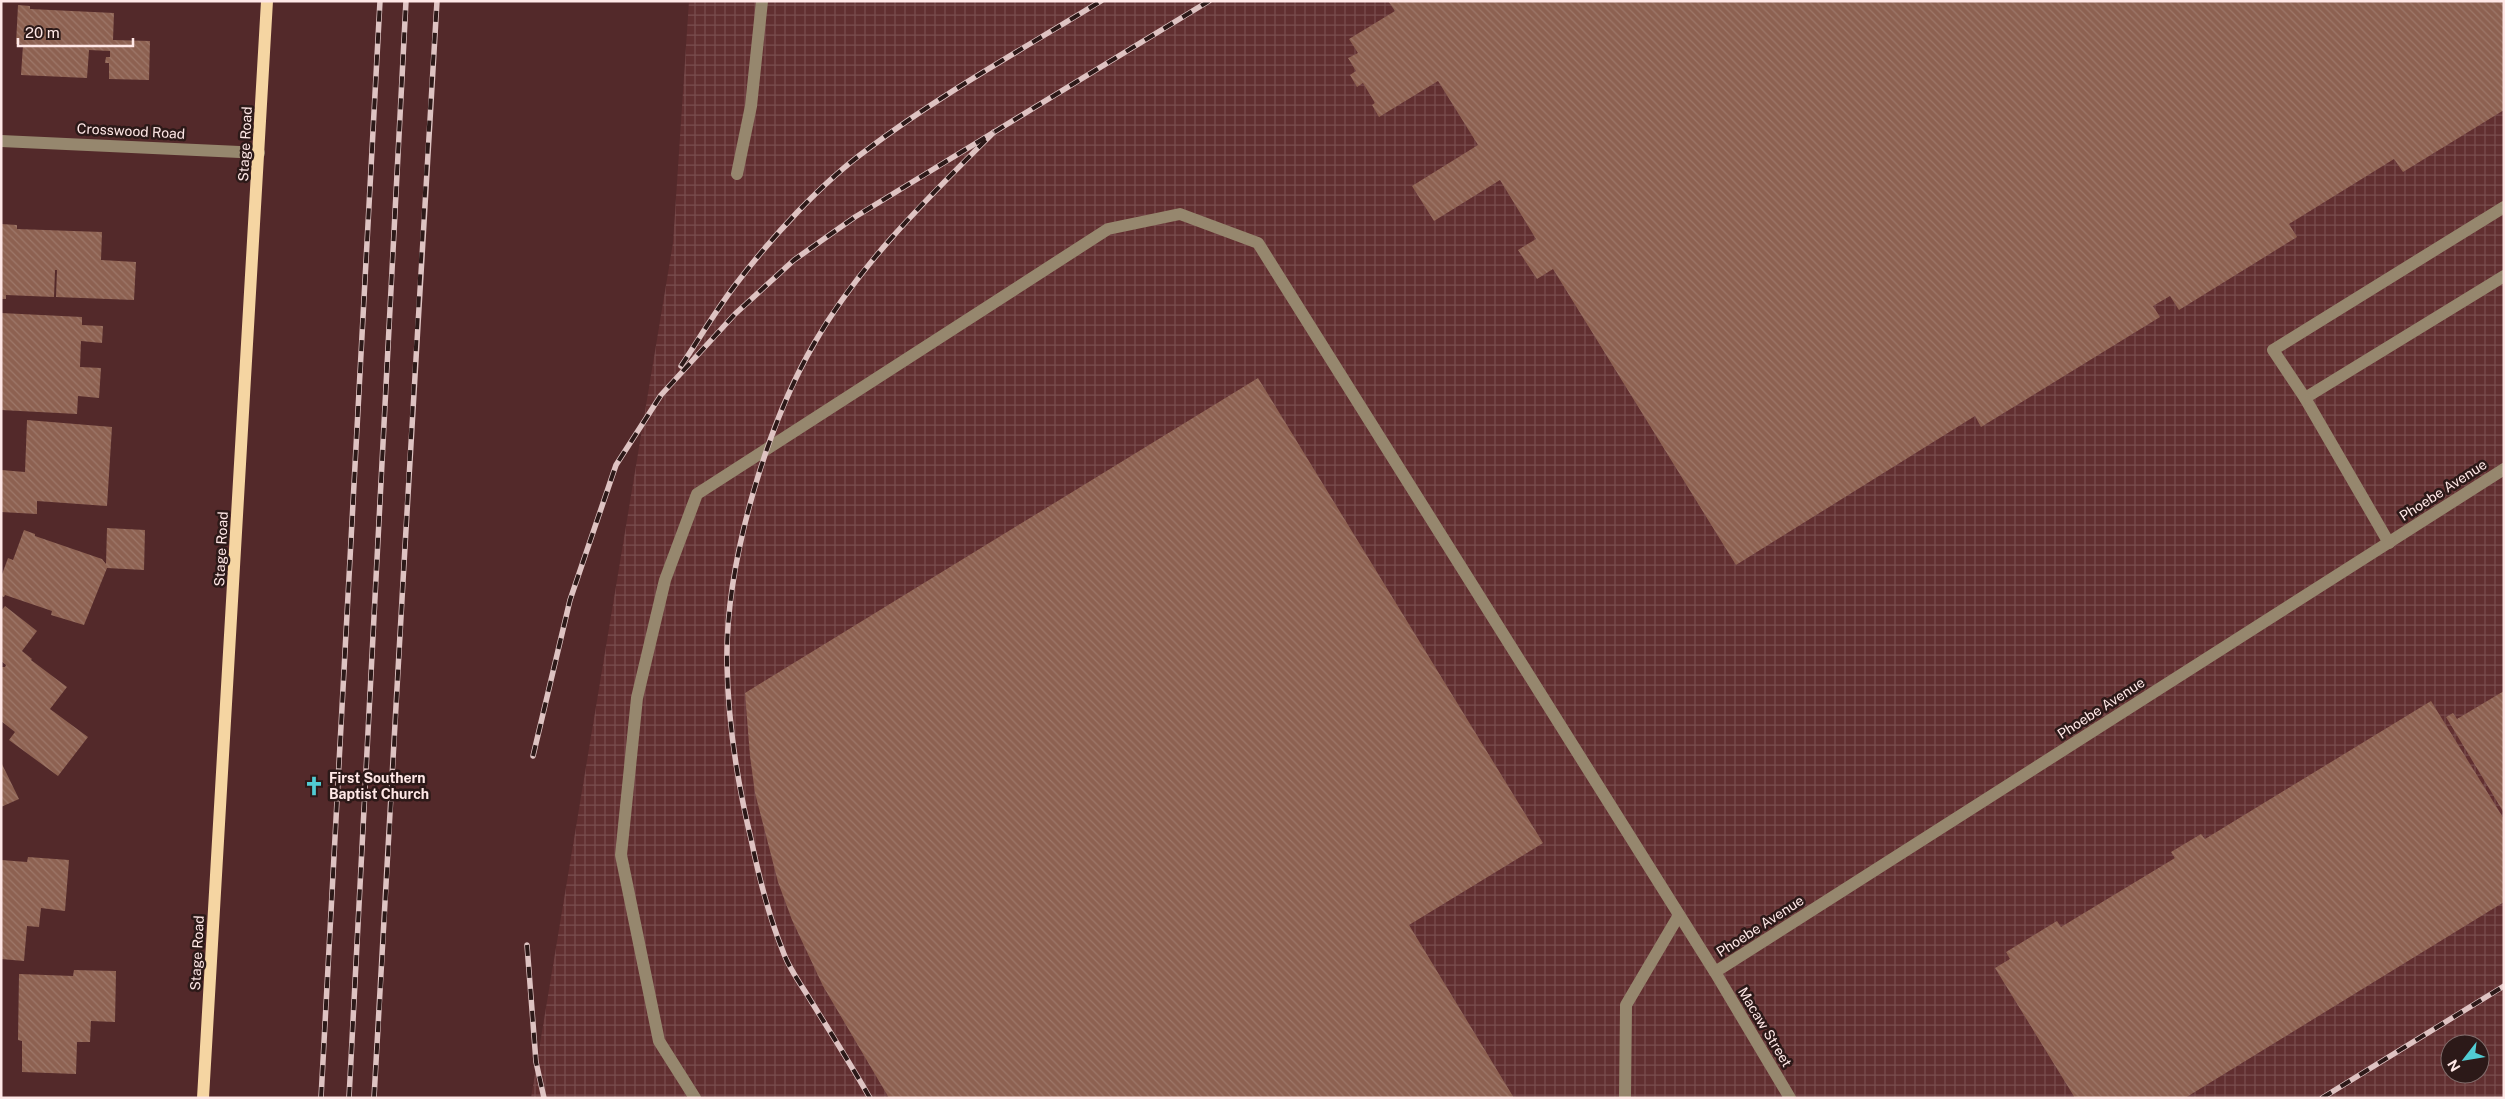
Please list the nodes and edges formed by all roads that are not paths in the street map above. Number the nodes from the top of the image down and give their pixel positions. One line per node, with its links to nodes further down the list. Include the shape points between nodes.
1 (267, 1): 4 (main road, Stage Road)
2 (762, 1): 5 (street, via 751,106)
3 (1, 141): 4 (street, Crosswood Road)
4 (259, 152): 13 (main road, Stage Road)
5 (737, 174)
6 (2504, 207): 8 (street, via 2273,350)
7 (2504, 276): 8 (street)
8 (2305, 398): 10 (street)
9 (2504, 469): 10 (street, Phoebe Avenue)
10 (2389, 543): 12 (street, Phoebe Avenue)
11 (1679, 915): 12 (street, Macaw Street); 14 (street, Macaw Street, via 1258,243 1180,214 1108,229 697,494 665,580 637,698 621,855 659,1041); 15 (street, via 1626,1005)
12 (1715, 972): 16 (street, Macaw Street)
13 (203, 1098)
14 (695, 1098)
15 (1625, 1098)
16 (1790, 1098)

